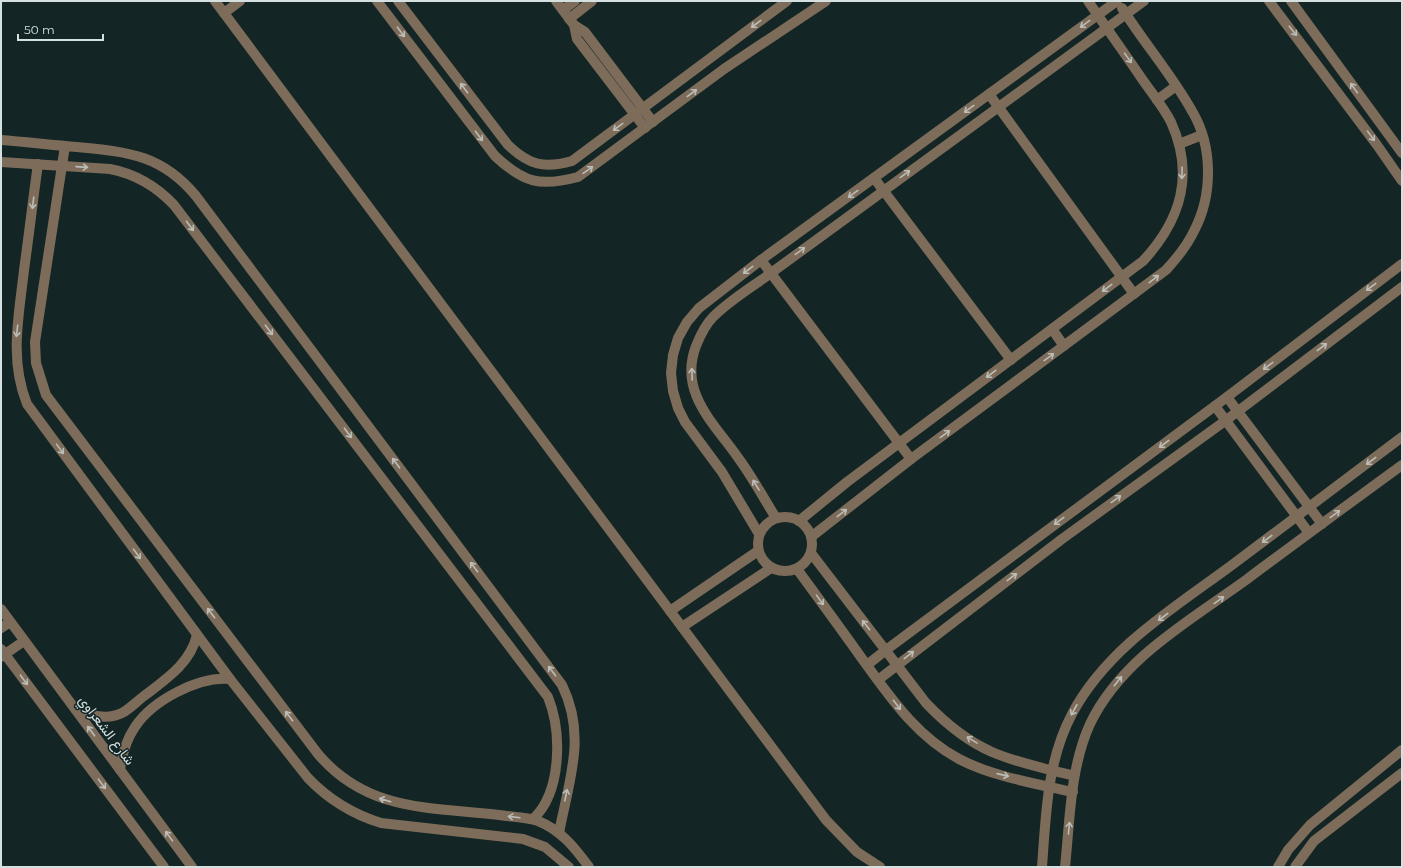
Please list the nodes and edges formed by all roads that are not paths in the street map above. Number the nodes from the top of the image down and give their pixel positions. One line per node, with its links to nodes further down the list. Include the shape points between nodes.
1 (215, 1): 16 (street)
2 (240, 1): 16 (street)
3 (377, 1): 26 (street, one-way to 26, via 495,156 512,172 533,181 556,183 578,177)
4 (398, 1): 25 (street, one-way to 4, via 572,161 555,166 537,164 521,157 508,145)
5 (556, 1): 15 (street)
6 (575, 1): 15 (street)
7 (592, 1): 19 (street)
8 (787, 1): 25 (street, one-way to 25)
9 (826, 1): 26 (street, one-way to 9, via 724,69)
10 (1088, 1): 18 (street)
11 (1117, 1): 17 (street); 18 (street)
12 (1144, 1): 17 (street)
13 (1269, 1): 36 (street, one-way to 36, via 1373,138)
14 (1291, 1): 31 (street, one-way to 14)
15 (563, 10): 19 (street)
16 (224, 13): 68 (street)
17 (1125, 13): 20 (street); 21 (street)
18 (1098, 15): 20 (street); 22 (street, one-way to 22)
19 (572, 22): 25 (street, via 585,32)
20 (1106, 28): 23 (street, one-way to 23); 24 (street)
21 (1176, 86): 23 (street); 27 (street, via 1193,112)
22 (989, 94): 24 (street); 35 (street, one-way to 35)
23 (1156, 100): 29 (street, via 1170,121)
24 (998, 107): 37 (street, one-way to 24); 41 (street)
25 (639, 112): 26 (street)
26 (649, 125)
27 (1202, 135): 29 (street); 43 (street, one-way to 27, via 1166,270 1182,252 1195,231 1208,184 1207,159)
28 (1, 140): 30 (street)
29 (1179, 144): 41 (street, one-way to 41, via 1182,186 1178,207 1158,245 1143,261)
30 (65, 146): 34 (street); 89 (street, one-way to 30, via 574,755 576,730 571,706 556,676 189,187 161,164 139,155)
31 (1402, 153)
32 (1, 162): 33 (street)
33 (38, 164): 34 (street); 72 (street, one-way to 72, via 16,341 17,371 22,393 26,404)
34 (62, 165): 88 (street, one-way to 88, via 110,169 134,175 156,188 174,205 538,681 552,708 556,752 550,795 542,810); 88 (street, one-way to 34, via 397,803 370,795 346,782 318,754 46,395 37,368 36,342)
35 (874, 178): 37 (street); 38 (street, one-way to 38)
36 (1402, 181)
37 (884, 190): 40 (street, one-way to 37); 46 (street)
38 (761, 260): 40 (street); 61 (street, one-way to 61, via 699,308 687,322 678,338 671,373 673,391 685,422 722,472)
39 (1402, 264): 47 (street, one-way to 47)
40 (771, 273): 52 (street); 57 (street, one-way to 40, via 739,459 705,415 698,401 692,372 694,352 701,334 712,318)
41 (1121, 277): 43 (street); 44 (street, one-way to 44)
42 (1402, 287): 49 (street, one-way to 42)
43 (1134, 294): 45 (street)
44 (1052, 329): 45 (street); 46 (street)
45 (1064, 346): 53 (street, one-way to 45)
46 (1011, 360): 52 (street, one-way to 52)
47 (1227, 397): 48 (street); 49 (street)
48 (1215, 406): 50 (street); 74 (street, one-way to 74)
49 (1238, 412): 50 (street); 55 (street)
50 (1225, 421): 56 (street); 77 (street, one-way to 50, via 1068,534)
51 (1402, 438): 55 (street, one-way to 55)
52 (899, 443): 53 (street); 58 (street)
53 (911, 459): 62 (street, one-way to 53)
54 (1402, 465): 59 (street, one-way to 54)
55 (1309, 508): 56 (street); 59 (street)
56 (1296, 517): 60 (street); 83 (street, one-way to 83, via 1139,635 1105,666 1071,715)
57 (776, 518): 58 (street); 61 (street)
58 (799, 521): 62 (street)
59 (1322, 524): 60 (street)
60 (1309, 533): 85 (street, one-way to 60, via 1090,725 1105,697 1125,673 1171,634)
61 (759, 534): 63 (street)
62 (811, 537): 64 (street)
63 (758, 551): 65 (street, via 765,564); 68 (street)
64 (811, 553): 66 (street); 74 (street, one-way to 64)
65 (771, 568): 66 (street, via 779,571); 70 (street)
66 (797, 569): 76 (street, one-way to 76)
67 (1, 609): 69 (street, شارع الشعراوي)
68 (670, 611): 70 (street)
69 (10, 622): 71 (street); 73 (street, شارع الشعراوي)
70 (682, 626): 94 (street, via 826,820 857,852)
71 (1, 628)
72 (197, 635): 78 (street); 80 (street, via 192,651 182,665 123,712 101,716 86,714)
73 (24, 641): 75 (street); 80 (street, شارع الشعراوي)
74 (886, 650): 76 (street); 77 (street)
75 (2, 654): 90 (street, one-way to 90)
76 (867, 665): 79 (street)
77 (897, 665): 79 (street); 83 (street, one-way to 77, via 992,752 956,731 926,703)
78 (230, 679): 82 (street, via 211,679 191,685 146,714 130,736); 92 (street, via 308,778 342,807 381,823 523,839 545,847)
79 (878, 680): 86 (street, one-way to 86, via 912,723 942,749 978,767)
80 (73, 708): 82 (street, شارع الشعراوي, one-way to 80)
81 (1400, 755): 97 (street, via 1310,825 1288,850)
82 (120, 770): 91 (street, شارع الشعراوي, one-way to 82)
83 (1052, 770): 85 (street); 86 (street)
84 (1401, 775): 98 (street, via 1314,841)
85 (1074, 776): 87 (street)
86 (1048, 786): 87 (street); 95 (street)
87 (1073, 792): 96 (street, one-way to 87)
88 (533, 819): 89 (street)
89 (559, 833): 93 (street)
90 (164, 867)
91 (192, 867)
92 (569, 867)
93 (589, 867)
94 (880, 867)
95 (1042, 867)
96 (1065, 867)
97 (1278, 867)
98 (1295, 867)

